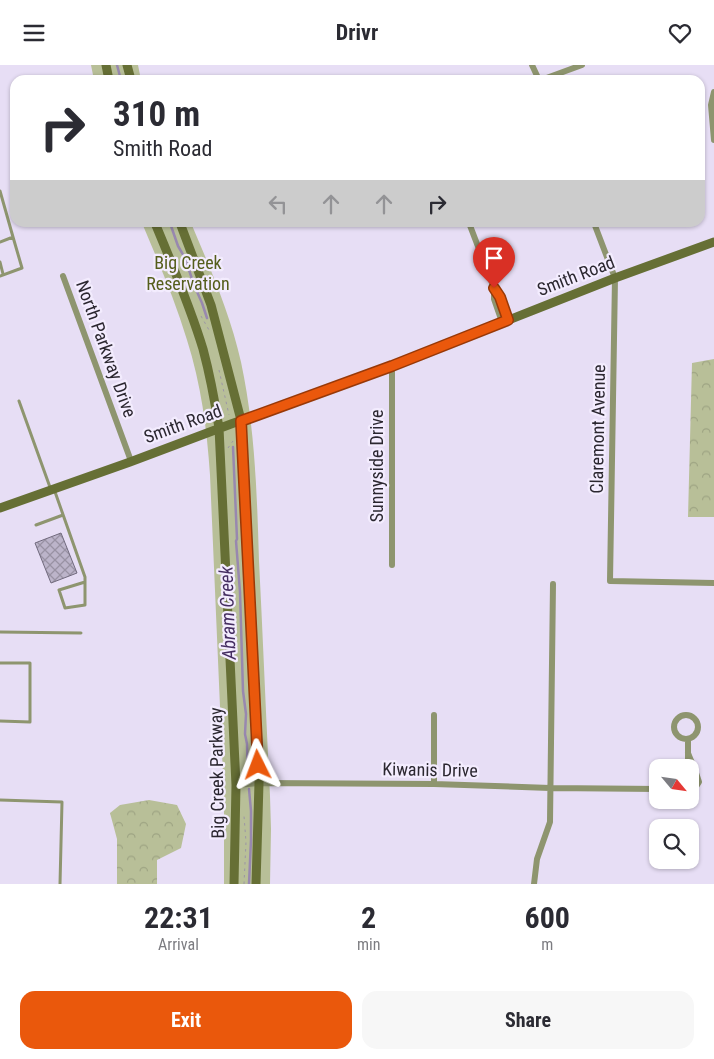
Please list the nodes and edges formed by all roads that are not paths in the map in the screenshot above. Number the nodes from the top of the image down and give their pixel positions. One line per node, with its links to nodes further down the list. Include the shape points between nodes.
1 (582, 65): 2 (street)
2 (554, 75)
3 (714, 92): 4 (street, via 711,105)
4 (714, 140)
5 (0, 191): 6 (lane)
6 (10, 226)
7 (10, 227): 12 (lane)
8 (157, 227): 23 (street, Big Creek Parkway, via 203,349)
9 (182, 227): 22 (street, via 211,305)
10 (471, 227): 19 (street, via 500,297)
11 (596, 227): 18 (street)
12 (13, 237): 13 (lane); 16 (lane, via 22,267)
13 (0, 242)
14 (714, 242): 18 (street, Smith Road)
15 (0, 262): 16 (lane)
16 (2, 275)
17 (63, 276): 24 (street, North Parkway Drive)
18 (616, 278): 19 (street, Smith Road); 31 (street, Claremont Avenue, via 610,581)
19 (505, 321): 20 (street, Smith Road)
20 (392, 366): 22 (street, Smith Road); 29 (street, Sunnyside Drive)
21 (19, 401): 25 (lane)
22 (241, 421): 23 (street, Smith Road); 42 (street)
23 (219, 428): 24 (street, Smith Road); 44 (street, Big Creek Parkway)
24 (131, 461): 25 (street, Smith Road)
25 (52, 489): 26 (street, Smith Road); 27 (lane)
26 (0, 507)
27 (63, 515): 28 (lane); 30 (lane)
28 (36, 525)
29 (392, 565)
30 (85, 582): 30 (lane, via 85,605 65,608 59,590)
31 (714, 583)
32 (553, 584): 45 (street)
33 (0, 632): 34 (lane)
34 (81, 633)
35 (0, 663): 37 (lane, via 30,663 30,722)
36 (434, 715): 43 (street)
37 (0, 721)
38 (688, 739): 39 (street)
39 (688, 753): 40 (street); 41 (street)
40 (688, 759)
41 (690, 759)
42 (259, 783): 43 (street, Kiwanis Drive); 44 (street, Kiwanis Drive); 50 (street)
43 (434, 784): 45 (street, Kiwanis Drive)
44 (236, 785): 49 (street, Big Creek Parkway)
45 (550, 788): 46 (street, Kiwanis Drive); 51 (street, via 550,822 537,859)
46 (649, 789)
47 (0, 800): 48 (lane, via 62,802)
48 (60, 884)
49 (234, 884)
50 (256, 884)
51 (534, 884)

